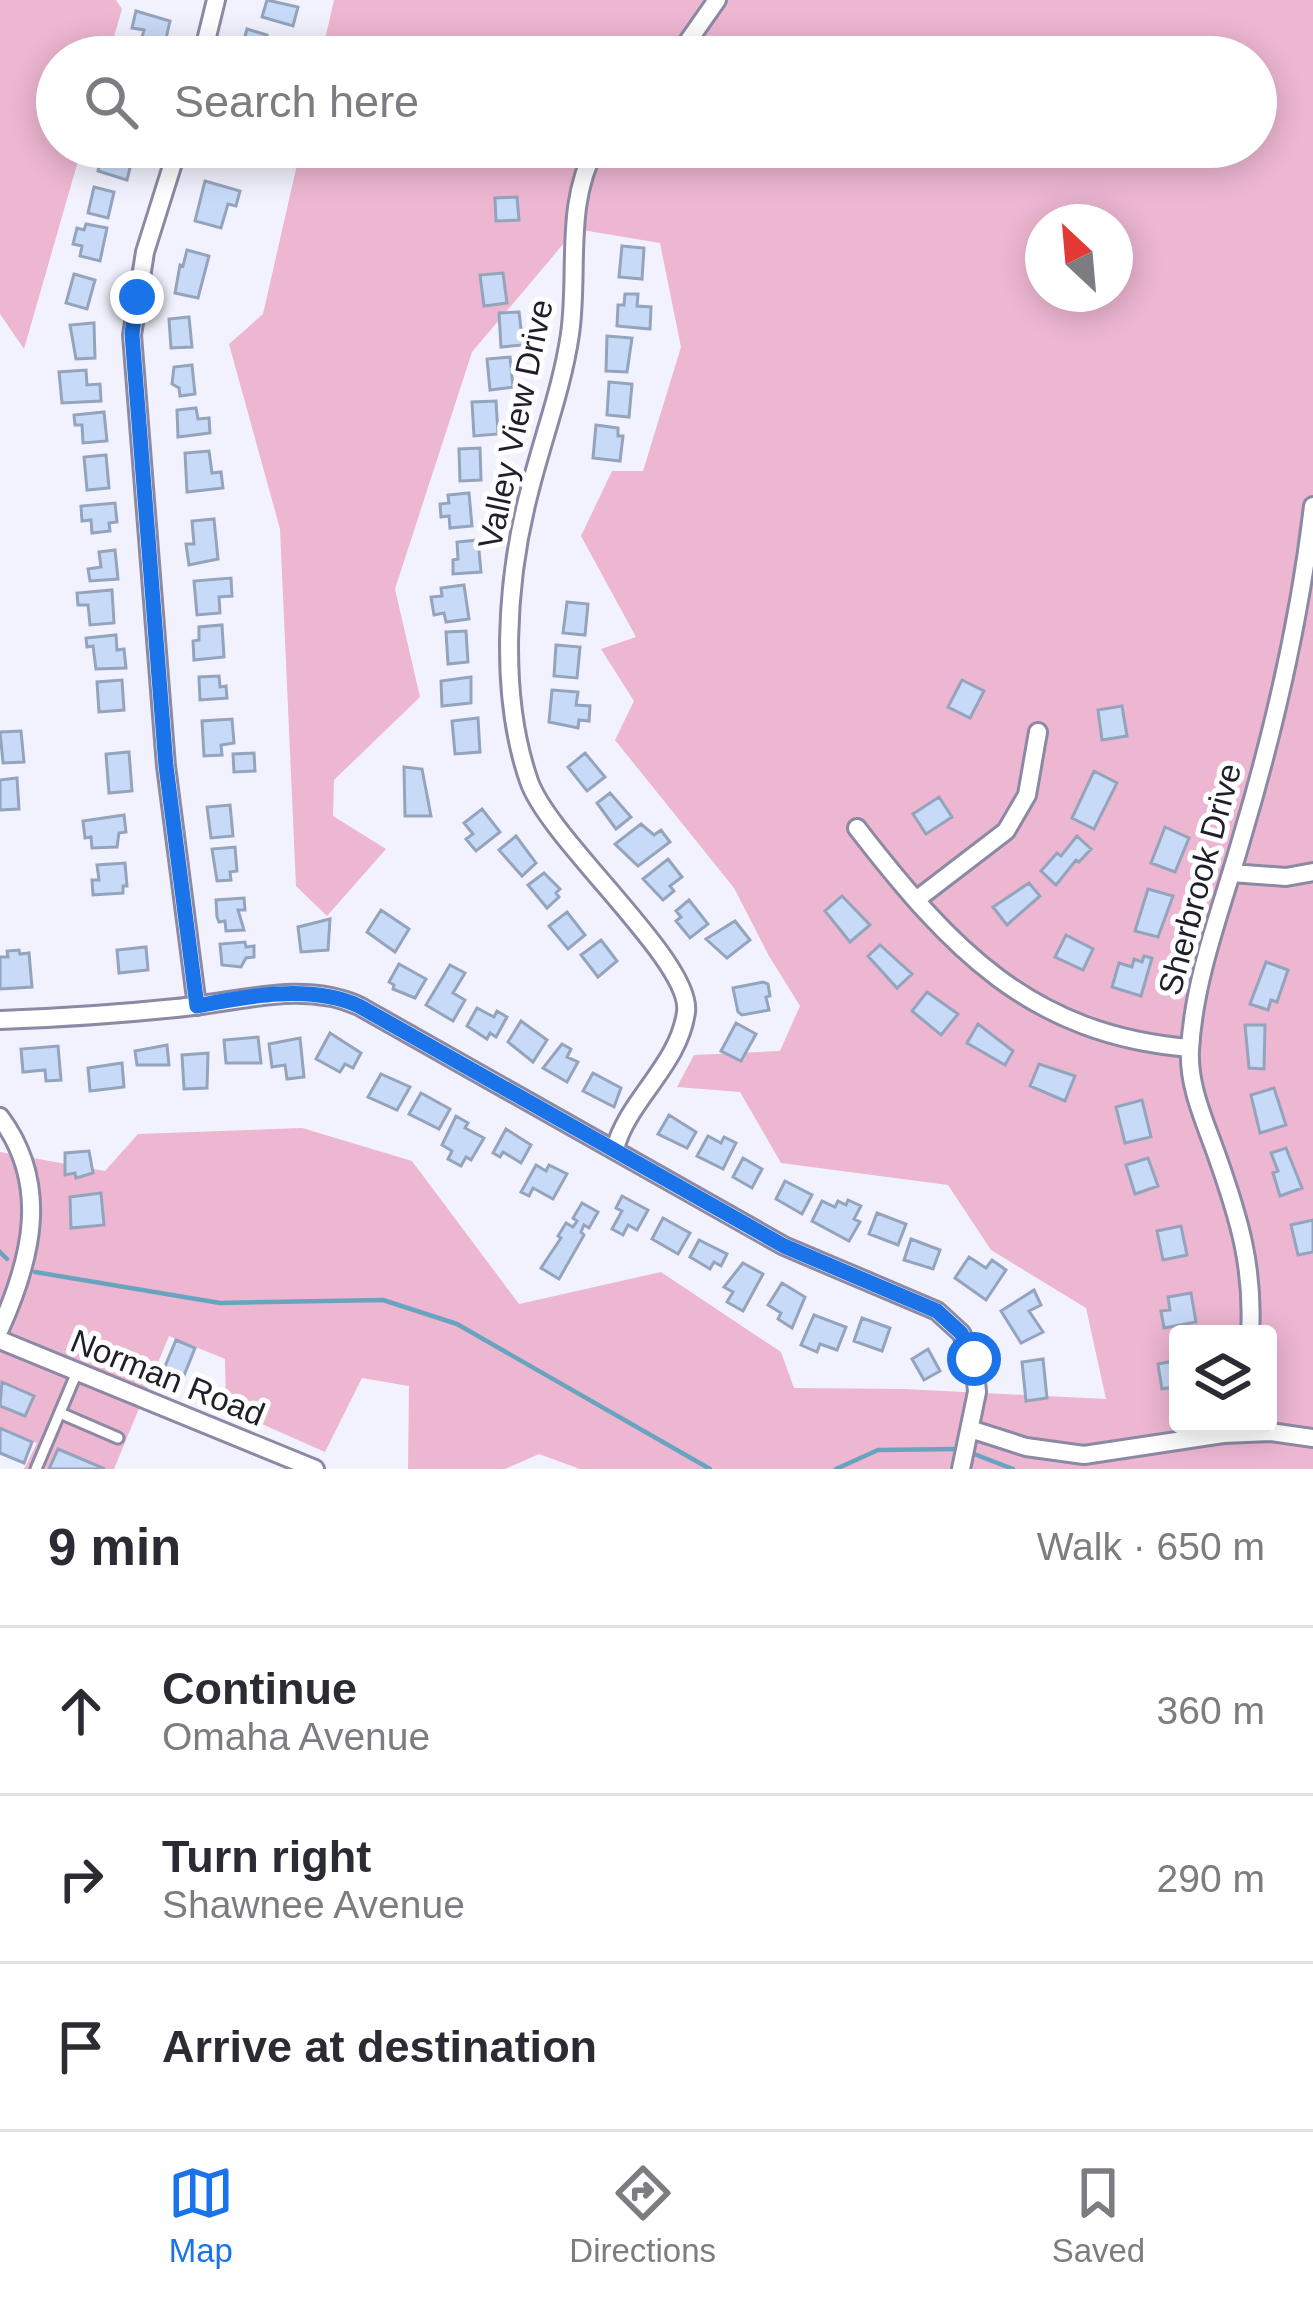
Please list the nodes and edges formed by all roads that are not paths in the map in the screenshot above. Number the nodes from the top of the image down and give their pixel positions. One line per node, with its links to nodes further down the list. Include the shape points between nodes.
1 (216, 0): 3 (street)
2 (717, 0): 4 (street)
3 (207, 36)
4 (692, 36)
5 (171, 168): 13 (street, via 145,252 132,334 166,766)
6 (586, 168): 17 (street, Valley View Drive, via 576,201 569,335 521,524 510,668 514,728 538,802 668,965 687,1010 669,1058)
7 (1313, 506): 11 (street, Sherbrook Drive, via 1295,622)
8 (1038, 732): 12 (street, via 1027,795 1006,831)
9 (857, 828): 12 (street)
10 (1313, 872): 11 (street)
11 (1231, 873): 15 (street, Sherbrook Drive, via 1201,972)
12 (916, 900): 15 (street, via 969,957 1075,1025)
13 (197, 1006): 14 (street); 17 (street, via 336,995)
14 (0, 1020)
15 (1190, 1048): 18 (street, Sherbrook Drive, via 1195,1092 1241,1228)
16 (0, 1117): 19 (street, via 15,1137 33,1211 31,1241)
17 (615, 1149): 25 (street, via 784,1246 937,1311 974,1359)
18 (1251, 1325)
19 (0, 1329)
20 (0, 1340): 21 (street, Norman Road)
21 (77, 1372): 22 (lane); 30 (street, Norman Road)
22 (60, 1413): 26 (lane); 29 (lane)
23 (1216, 1433): 25 (street, via 1084,1455)
24 (1277, 1433): 27 (street)
25 (969, 1434): 28 (street)
26 (118, 1438)
27 (1313, 1438)
28 (961, 1468)
29 (37, 1469)
30 (315, 1469)

